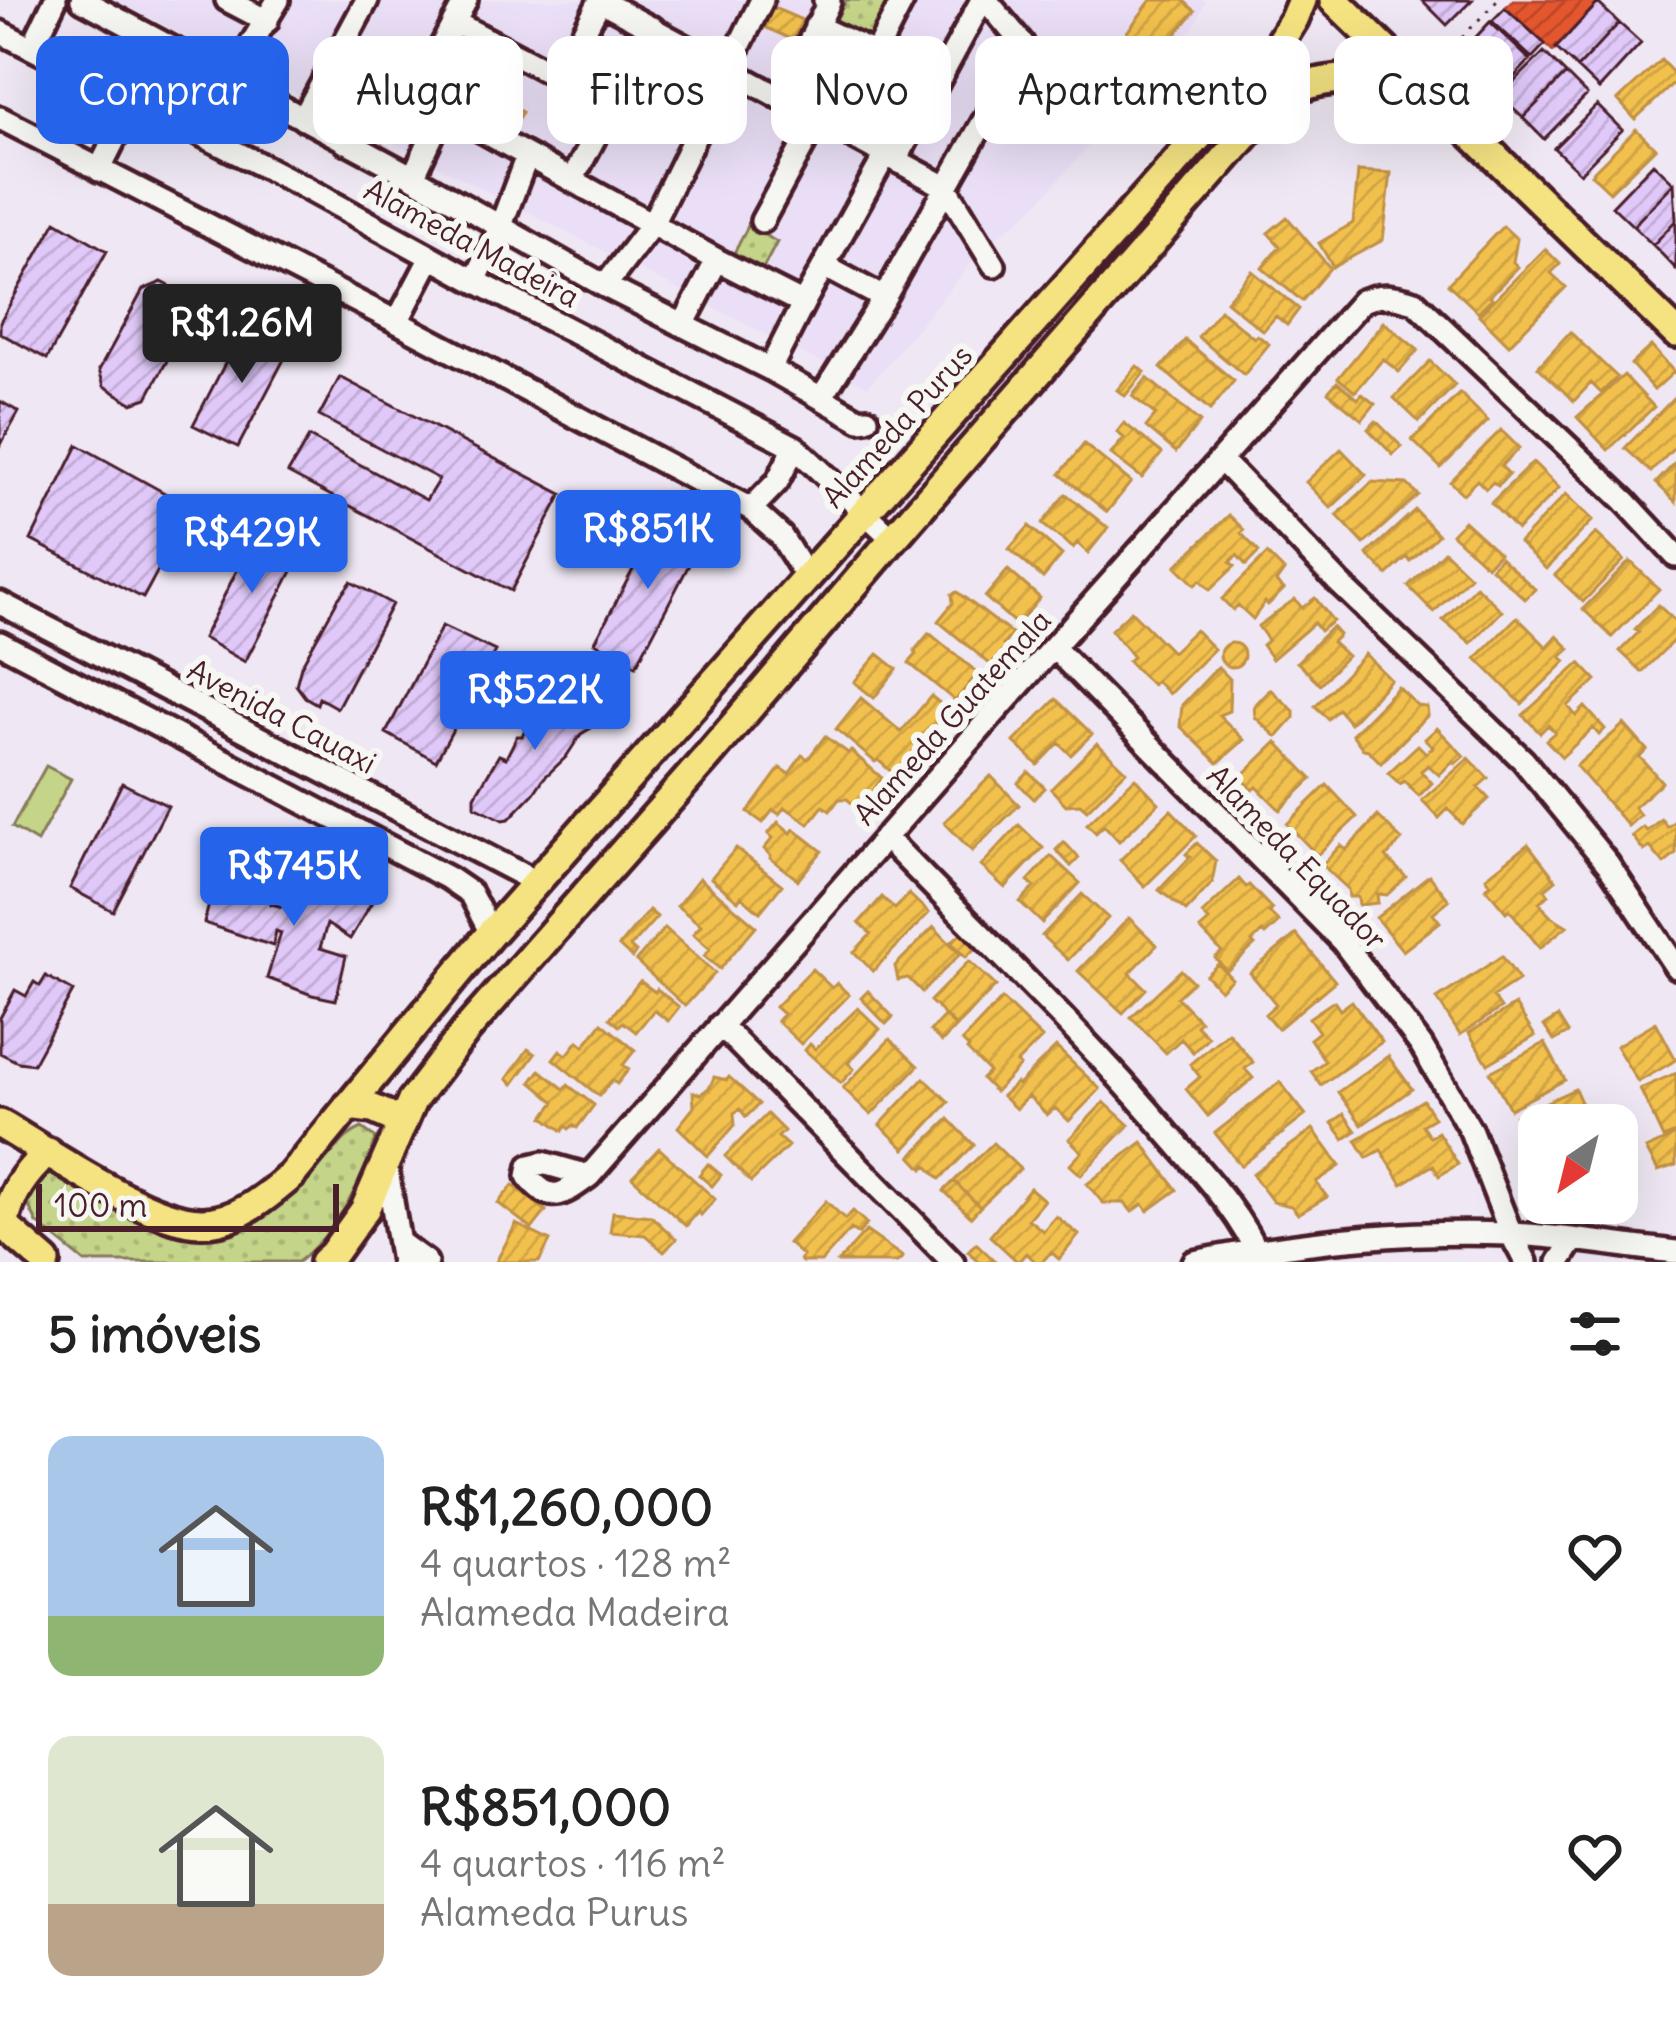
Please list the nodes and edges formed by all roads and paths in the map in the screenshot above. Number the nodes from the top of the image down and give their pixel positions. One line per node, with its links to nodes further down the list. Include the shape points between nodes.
1 (55, 0): 36 (street)
2 (82, 0): 17 (street)
3 (138, 0): 17 (street)
4 (227, 0): 16 (street)
5 (278, 0): 16 (street)
6 (367, 0): 24 (street)
7 (466, 0): 18 (street)
8 (600, 0): 20 (street); 26 (street)
9 (762, 0): 29 (street)
10 (904, 0): 32 (street)
11 (984, 0): 38 (street); 63 (street, via 1022,44 1022,55)
12 (1302, 0): 33 (main road, Alameda Purus)
13 (1334, 0): 34 (main road)
14 (1497, 0): 35 (path)
15 (828, 1): 19 (street)
16 (266, 21): 23 (street)
17 (124, 22): 22 (street)
18 (454, 22): 25 (street); 39 (street)
19 (816, 26): 30 (street); 31 (street)
20 (653, 28): 27 (street); 28 (street)
21 (0, 32): 36 (street, Alameda Madeira)
22 (150, 36)
23 (257, 36)
24 (349, 36)
25 (447, 36)
26 (581, 36)
27 (649, 36)
28 (668, 36)
29 (745, 36)
30 (811, 36)
31 (837, 36)
32 (885, 36)
33 (1284, 36)
34 (1372, 36)
35 (1465, 36)
36 (32, 48): 37 (street, Alameda Madeira)
37 (36, 50)
38 (951, 58)
39 (547, 70)
40 (313, 101): 43 (street)
41 (289, 111): 43 (street)
42 (0, 118): 60 (street)
43 (303, 119): 44 (street)
44 (313, 124)
45 (112, 144): 60 (street)
46 (220, 144): 67 (street, Alameda Madeira)
47 (349, 144): 61 (street)
48 (428, 144): 61 (street)
49 (507, 144): 58 (street)
50 (591, 144): 62 (street)
51 (692, 144): 65 (street)
52 (804, 144): 64 (street)
53 (867, 144): 59 (street)
54 (899, 144): 59 (street)
55 (1192, 144): 84 (main road, Alameda Purus)
56 (1238, 144): 85 (main road)
57 (1483, 144): 77 (main road)
58 (527, 155): 62 (street); 66 (street)
59 (891, 157): 63 (street); 70 (street)
60 (99, 170): 75 (street)
61 (413, 177): 66 (street)
62 (573, 178): 65 (street)
63 (946, 187): 69 (street); 73 (street)
64 (761, 221)
65 (652, 224): 68 (street); 72 (street)
66 (500, 229): 71 (street); 72 (street)
67 (431, 257): 71 (street, Alameda Madeira); 75 (street)
68 (717, 260): 74 (street); 76 (street)
69 (994, 265)
70 (824, 266): 73 (street); 74 (street)
71 (475, 281): 81 (street, Alameda Madeira)
72 (605, 286): 76 (street)
73 (884, 298): 79 (street)
74 (805, 299): 78 (street)
75 (397, 322): 83 (street)
76 (683, 325): 78 (street)
77 (1676, 333)
78 (770, 369): 79 (street)
79 (821, 398): 80 (street)
80 (867, 419)
81 (795, 447): 83 (street); 84 (street, Alameda Madeira)
82 (1222, 460): 86 (street, Alameda Guatemala, via 1362,301 1395,296 1415,302); 90 (street, Alameda Guatemala); 99 (street, via 1523,760 1608,864)
83 (752, 508): 87 (street)
84 (865, 512): 85 (street, Alameda Madeira); 87 (main road, Alameda Purus)
85 (893, 539): 102 (main road, via 468,1028)
86 (1676, 556)
87 (807, 578): 97 (main road, Alameda Purus)
88 (0, 603): 91 (street, Avenida Cauaxi)
89 (0, 643): 92 (street)
90 (1054, 648): 94 (street, Alameda Guatemala); 109 (street, Alameda Equador, via 1343,942 1421,1045 1472,1131)
91 (215, 714): 92 (street); 93 (street); 95 (street, Avenida Cauaxi)
92 (182, 737): 93 (street)
93 (208, 750): 96 (street)
94 (885, 837): 100 (street, Alameda Guatemala); 112 (street, via 1118,1075 1216,1190)
95 (451, 838): 96 (street, via 447,857); 97 (street, Avenida Cauaxi)
96 (432, 869): 98 (street, via 470,893)
97 (536, 882): 98 (main road, Alameda Purus)
98 (491, 933): 101 (main road, Alameda Purus)
99 (1676, 967)
100 (719, 1025): 106 (street, Alameda Guatemala); 116 (street)
101 (348, 1106): 102 (main road); 104 (main road, Alameda Purus, via 292,1176 238,1214 204,1222 167,1216)
102 (403, 1122): 105 (main road)
103 (1, 1126): 104 (main road, Alameda Purus)
104 (48, 1153): 107 (main road, via 17,1186)
105 (386, 1164): 110 (street); 114 (main road, via 365,1209)
106 (590, 1176)
107 (2, 1224): 113 (main road)
108 (1573, 1241): 109 (street); 111 (street); 118 (street)
109 (1522, 1246): 112 (street, via 1365,1236)
110 (401, 1252): 115 (street)
111 (1676, 1252)
112 (1259, 1256): 117 (street)
113 (38, 1259)
114 (324, 1262)
115 (426, 1262)
116 (953, 1262)
117 (1194, 1262)
118 (1559, 1262)

